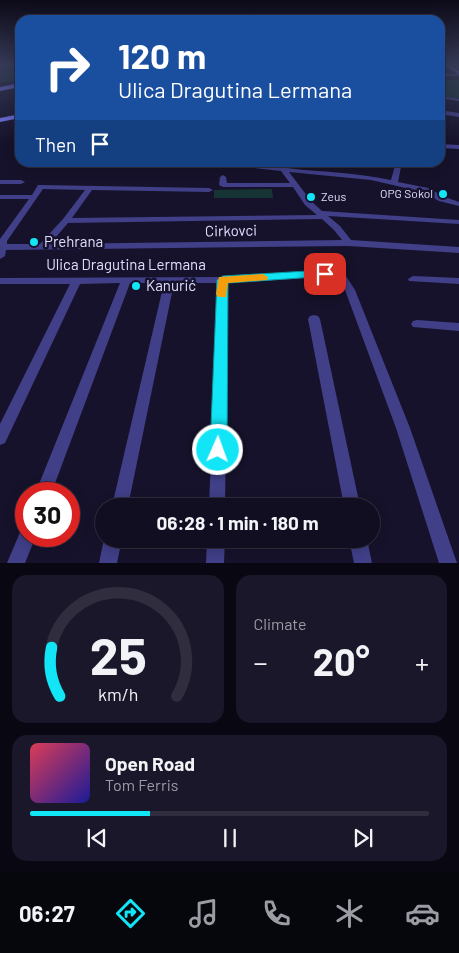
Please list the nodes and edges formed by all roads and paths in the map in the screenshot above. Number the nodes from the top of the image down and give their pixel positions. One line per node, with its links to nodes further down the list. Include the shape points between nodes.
1 (445, 99): 2 (street)
2 (459, 100)
3 (445, 113): 4 (street)
4 (459, 115)
5 (15, 117): 6 (street)
6 (0, 120)
7 (445, 146): 8 (street)
8 (459, 147)
9 (279, 167): 14 (street); 15 (street)
10 (398, 167): 14 (street)
11 (223, 177): 15 (street, via 223,185)
12 (0, 182): 13 (street)
13 (21, 182)
14 (394, 183): 20 (street, via 425,190)
15 (293, 185): 21 (street)
16 (90, 188): 17 (street); 19 (street, via 40,187); 22 (street)
17 (209, 190)
18 (0, 197): 19 (street)
19 (32, 197): 25 (street)
20 (459, 204)
21 (323, 215): 22 (street); 23 (street); 24 (street)
22 (66, 221): 26 (street)
23 (459, 222)
24 (348, 243): 26 (street, Cirkovci); 27 (street, Cirkovci)
25 (2, 246): 26 (street, Cirkovci)
26 (42, 247)
27 (459, 250)
28 (414, 279): 34 (street)
29 (170, 280): 30 (street, Ulica Dragutina Lermana); 33 (street, Ulica Dragutina Lermana); 40 (street)
30 (223, 280): 41 (street); 51 (street, Ulica Dragutina Lermana, via 341,275 350,290 403,428)
31 (0, 281): 32 (street, Ulica Dragutina Lermana)
32 (76, 281): 33 (street, Ulica Dragutina Lermana); 38 (street)
33 (126, 281): 39 (street)
34 (459, 281)
35 (314, 319): 42 (street)
36 (417, 324): 37 (street)
37 (459, 327)
38 (0, 439)
39 (48, 482)
40 (122, 498)
41 (217, 498)
42 (350, 498)
43 (23, 547): 47 (street)
44 (111, 548): 48 (street)
45 (216, 548): 49 (street)
46 (360, 548): 50 (street)
47 (16, 563)
48 (108, 563)
49 (215, 563)
50 (363, 563)
51 (448, 563)

